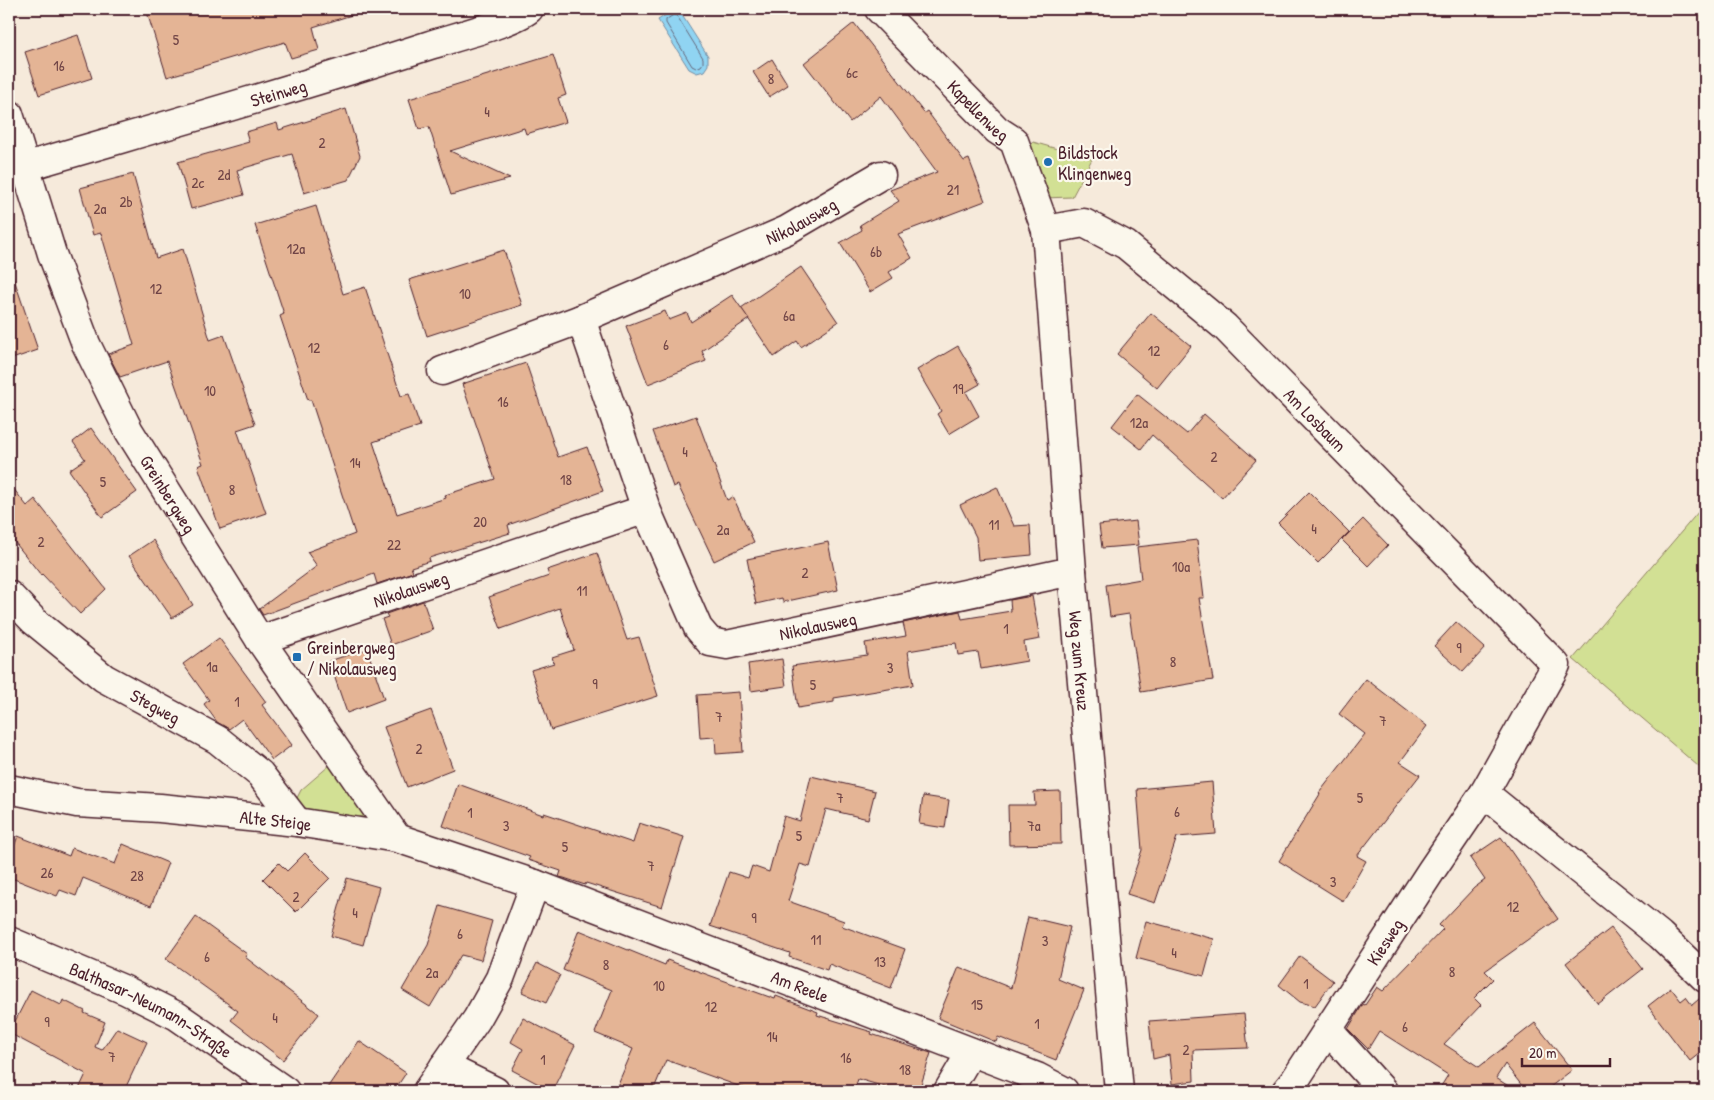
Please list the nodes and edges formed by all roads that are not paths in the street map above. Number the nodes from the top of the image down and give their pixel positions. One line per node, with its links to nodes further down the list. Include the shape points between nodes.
1 (529, 9): 4 (street, Steinweg, via 500,22 355,70)
2 (879, 9): 6 (street, Kapellenweg, via 997,130 1014,141)
3 (9, 114): 4 (street, Greinbergweg)
4 (24, 167): 12 (street, Greinbergweg, via 86,344 129,431)
5 (881, 175): 7 (street, Nikolausweg, via 787,230)
6 (1046, 230): 10 (street, Weg zum Kreuz); 13 (street, Am Losbaum, via 1084,223 1126,245 1225,327)
7 (581, 319): 8 (street, Nikolausweg); 9 (street, Nikolausweg)
8 (442, 371)
9 (646, 509): 10 (street, Nikolausweg, via 698,628 710,642 727,645); 12 (street, Nikolausweg)
10 (1072, 571): 29 (street, Weg zum Kreuz)
11 (9, 595): 16 (street, Stegweg, via 34,621 104,678 218,740 260,774)
12 (260, 640): 17 (street, Greinbergweg)
13 (1556, 665): 15 (street, Kiesweg)
14 (9, 789): 16 (street, Alte Steige, via 78,803)
15 (1484, 793): 20 (street, via 1660,935); 21 (street, Kiesweg)
16 (297, 822): 17 (street, Alte Steige)
17 (396, 838): 18 (street, Alte Steige)
18 (535, 884): 22 (street, Am Reele); 23 (street, via 500,978 477,1019)
19 (9, 941): 24 (street, Balthasar-Neumann-Straße, via 125,990 177,1016)
20 (1705, 978)
21 (1328, 1030): 30 (street, Kiesweg); 31 (street)
22 (970, 1052): 27 (street); 28 (street, Am Reele)
23 (444, 1066): 25 (street); 26 (street)
24 (285, 1091)
25 (427, 1091)
26 (495, 1091)
27 (948, 1091)
28 (1064, 1091)
29 (1119, 1091)
30 (1286, 1091)
31 (1383, 1091)

